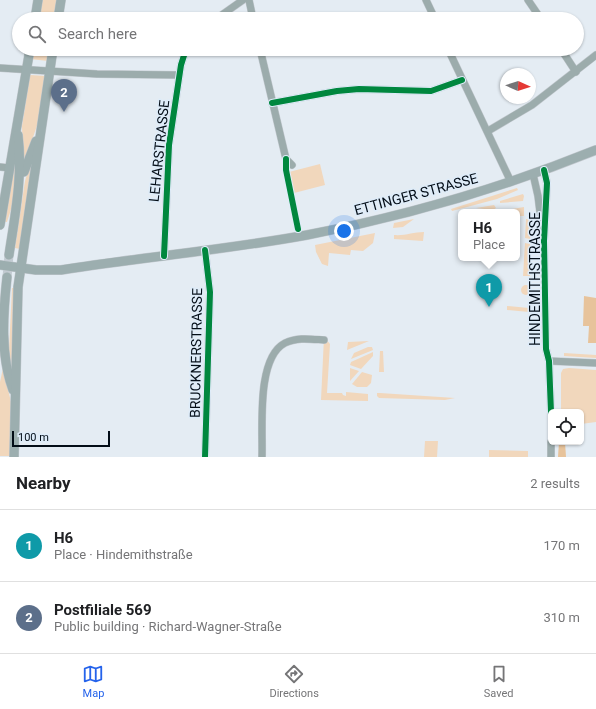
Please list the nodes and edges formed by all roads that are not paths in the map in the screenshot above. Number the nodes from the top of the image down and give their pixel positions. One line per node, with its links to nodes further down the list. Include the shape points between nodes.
1 (38, 0): 7 (main road)
2 (61, 0): 8 (main road)
3 (243, 0): 9 (street)
4 (248, 0): 10 (street)
5 (426, 0): 11 (street)
6 (528, 0): 12 (street)
7 (36, 12)
8 (59, 12)
9 (226, 12)
10 (251, 12)
11 (432, 12)
12 (536, 12)
13 (596, 55): 23 (street)
14 (29, 56): 21 (main road)
15 (52, 56): 22 (main road)
16 (184, 56): 24 (street, LEHARSTRASSE)
17 (262, 56): 26 (street)
18 (451, 56): 25 (street)
19 (566, 56): 23 (street)
20 (0, 68): 21 (street)
21 (26, 69): 22 (street); 27 (main road)
22 (49, 70): 24 (street, via 97,74); 28 (main road)
23 (576, 72): 29 (street, via 532,105)
24 (179, 75): 42 (street, LEHARSTRASSE, via 169,145)
25 (462, 80): 26 (street, via 431,91 359,89); 29 (street)
26 (272, 102): 31 (street, via 286,159)
27 (17, 126): 33 (main road); 37 (main road, via 21,160)
28 (41, 128): 37 (main road, via 26,163); 44 (main road)
29 (488, 131): 36 (street)
30 (596, 150): 34 (main road, ETTINGER STRASSE)
31 (292, 165)
32 (0, 167): 33 (street)
33 (10, 168): 38 (main road)
34 (544, 170): 35 (main road, ETTINGER STRASSE); 39 (street, HINDEMITHSTRASSE, via 547,183)
35 (533, 174): 36 (main road, ETTINGER STRASSE); 39 (street, HINDEMITHSTRASSE)
36 (511, 182): 40 (main road, ETTINGER STRASSE, via 383,219 308,235)
37 (19, 192): 41 (main road)
38 (0, 225)
39 (544, 241): 48 (street, HINDEMITHSTRASSE, via 546,349)
40 (206, 250): 42 (main road, ETTINGER STRASSE); 55 (street, BRUCKNERSTRASSE, via 210,292)
41 (9, 256)
42 (164, 256): 44 (main road, ETTINGER STRASSE, via 61,270)
43 (0, 265): 44 (main road, ETTINGER STRASSE)
44 (21, 268): 51 (main road)
45 (7, 277): 47 (main road)
46 (324, 340): 56 (street, via 300,338 284,344 273,353 266,369)
47 (4, 345): 50 (main road); 51 (main road, via 8,376)
48 (550, 361): 49 (street); 52 (street, HINDEMITHSTRASSE)
49 (596, 363)
50 (0, 367)
51 (15, 397): 54 (main road)
52 (551, 409)
53 (551, 445): 57 (street)
54 (14, 457)
55 (205, 457)
56 (262, 457)
57 (551, 457)

